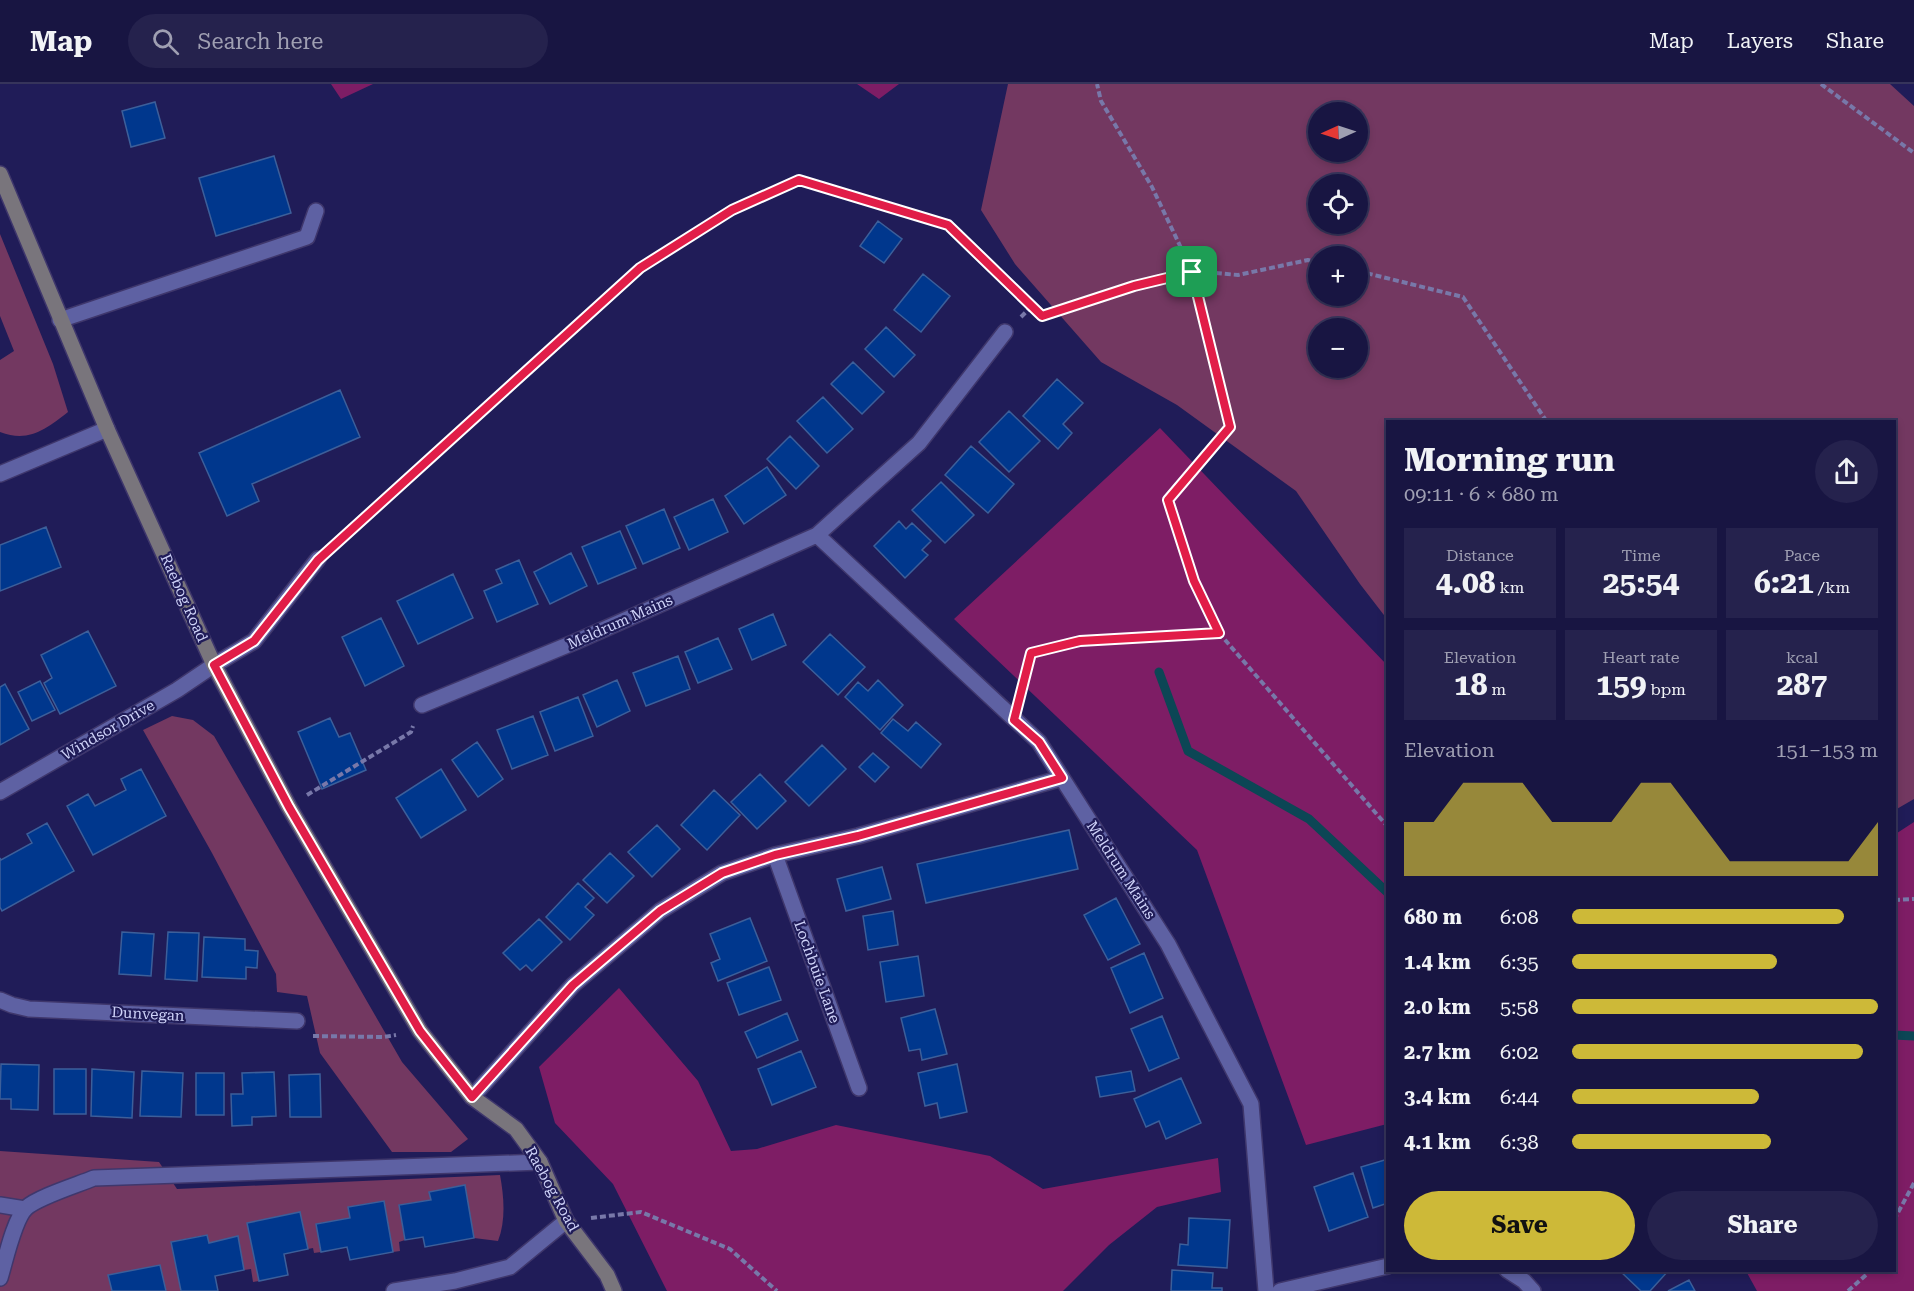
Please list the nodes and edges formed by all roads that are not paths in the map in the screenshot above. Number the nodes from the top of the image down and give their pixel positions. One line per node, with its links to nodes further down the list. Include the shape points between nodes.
1 (0, 174): 3 (main road, Raebog Road)
2 (316, 211): 3 (street, via 307,237)
3 (60, 320): 5 (main road, Raebog Road)
4 (1005, 332): 7 (street, Meldrum Mains, via 919,443)
5 (107, 429): 6 (street); 9 (main road, Raebog Road)
6 (0, 474)
7 (817, 535): 10 (street, Meldrum Mains); 11 (street, Meldrum Mains, via 1039,742)
8 (318, 560): 9 (street, Windsor Drive, via 254,641)
9 (214, 665): 12 (street, Windsor Drive); 17 (main road, Raebog Road, via 289,807 420,1031)
10 (422, 705)
11 (1062, 778): 13 (street, via 858,836); 27 (street, Meldrum Mains, via 1168,944 1251,1104)
12 (0, 792)
13 (775, 855): 16 (street, Lochbuie Lane); 17 (street, via 722,873 660,911 573,985)
14 (0, 1000): 15 (street, Dunvegan, via 29,1009)
15 (297, 1022)
16 (858, 1088)
17 (472, 1097): 18 (main road, Raebog Road, via 516,1129)
18 (540, 1162): 20 (street, via 94,1178); 21 (main road, Raebog Road)
19 (0, 1205): 20 (street)
20 (25, 1209): 24 (street)
21 (566, 1221): 25 (street, via 510,1267); 26 (main road, Raebog Road, via 607,1275)
22 (1386, 1266): 28 (street)
23 (1511, 1272): 29 (street)
24 (0, 1278)
25 (394, 1291)
26 (614, 1291)
27 (1266, 1291)
28 (1280, 1291)
29 (1533, 1291)

